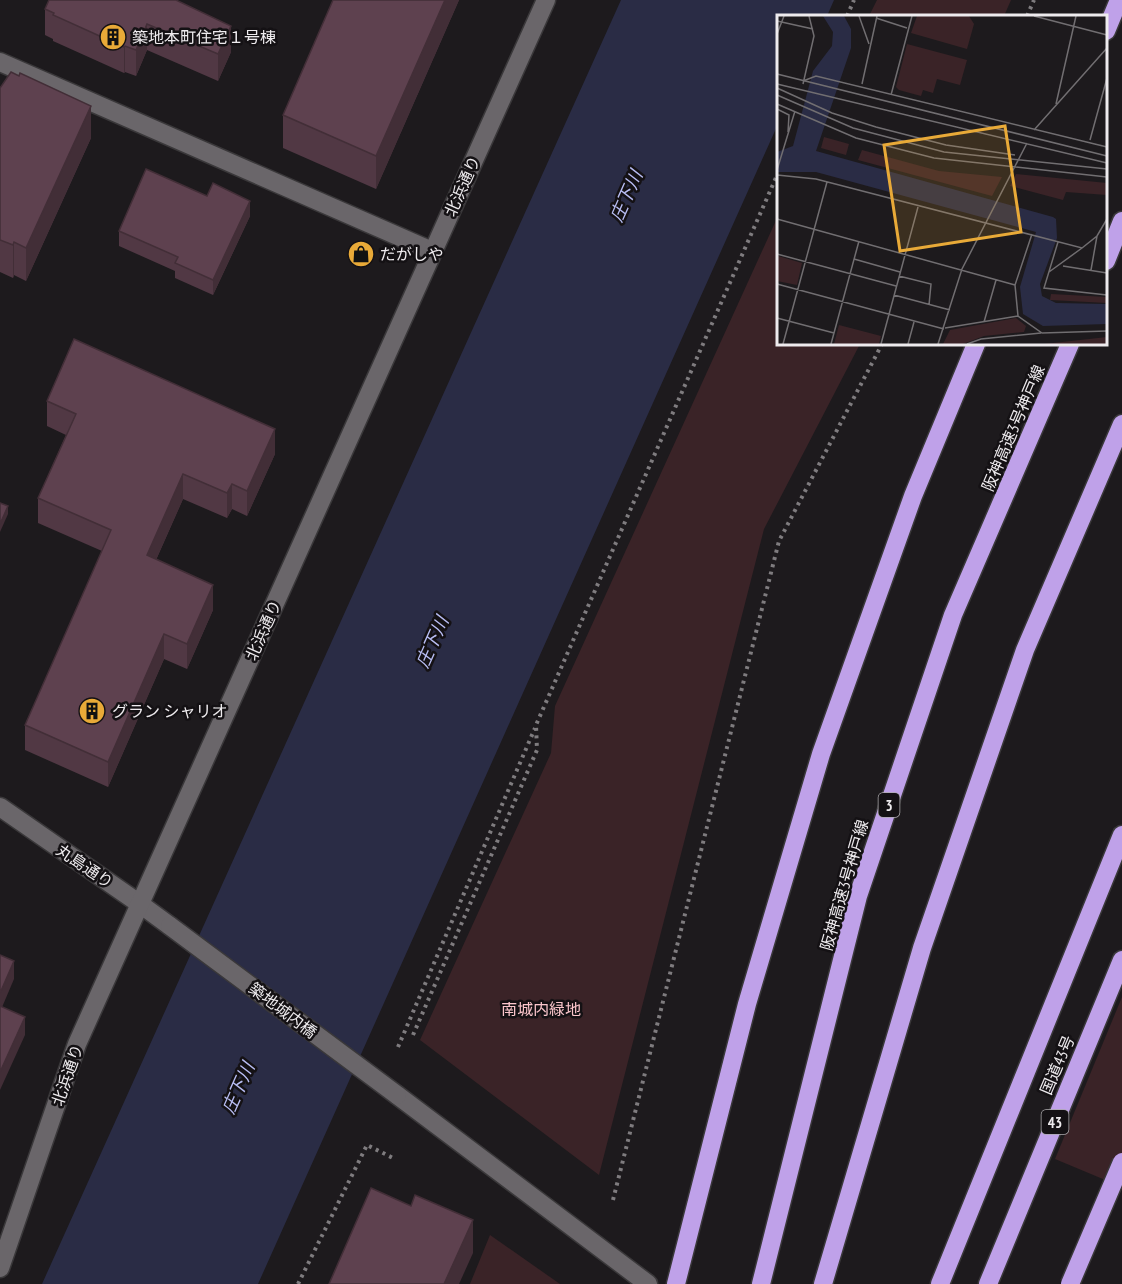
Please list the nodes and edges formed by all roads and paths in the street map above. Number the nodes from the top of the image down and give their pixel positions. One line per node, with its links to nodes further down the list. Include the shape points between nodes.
1 (546, 0): 11 (street, 北浜通り)
2 (854, 0): 5 (path)
3 (1034, 0): 6 (path)
4 (1119, 0): 7 (highway)
5 (847, 15)
6 (1027, 15)
7 (1107, 29)
8 (0, 62): 11 (street)
9 (777, 175): 17 (path)
10 (1122, 221): 12 (highway)
11 (432, 251): 20 (street, 北浜通り)
12 (1107, 258)
13 (881, 345): 27 (path, via 779,541)
14 (976, 345): 31 (highway, via 913,496 821,754 747,1004)
15 (1070, 345): 32 (highway, 阪神高速3号神戸線 / 3, via 953,615 858,896)
16 (1122, 424): 33 (highway, via 1025,650 921,948)
17 (536, 725): 23 (path, via 537,750); 24 (path)
18 (0, 807): 20 (street, 丸島通り)
19 (1122, 835): 34 (highway)
20 (140, 904): 21 (street, 丸島通り); 28 (street, 北浜通り, via 77,1044)
21 (170, 926): 30 (street, 築地城内橋, bridge)
22 (1122, 960): 35 (highway, 国道43号 / 43)
23 (413, 1035)
24 (398, 1047)
25 (395, 1159): 29 (path, via 367,1145)
26 (1122, 1162): 36 (highway, bridge)
27 (613, 1200)
28 (0, 1268)
29 (298, 1284)
30 (648, 1284)
31 (676, 1284)
32 (761, 1284)
33 (823, 1284)
34 (940, 1284)
35 (987, 1284)
36 (1070, 1284)

